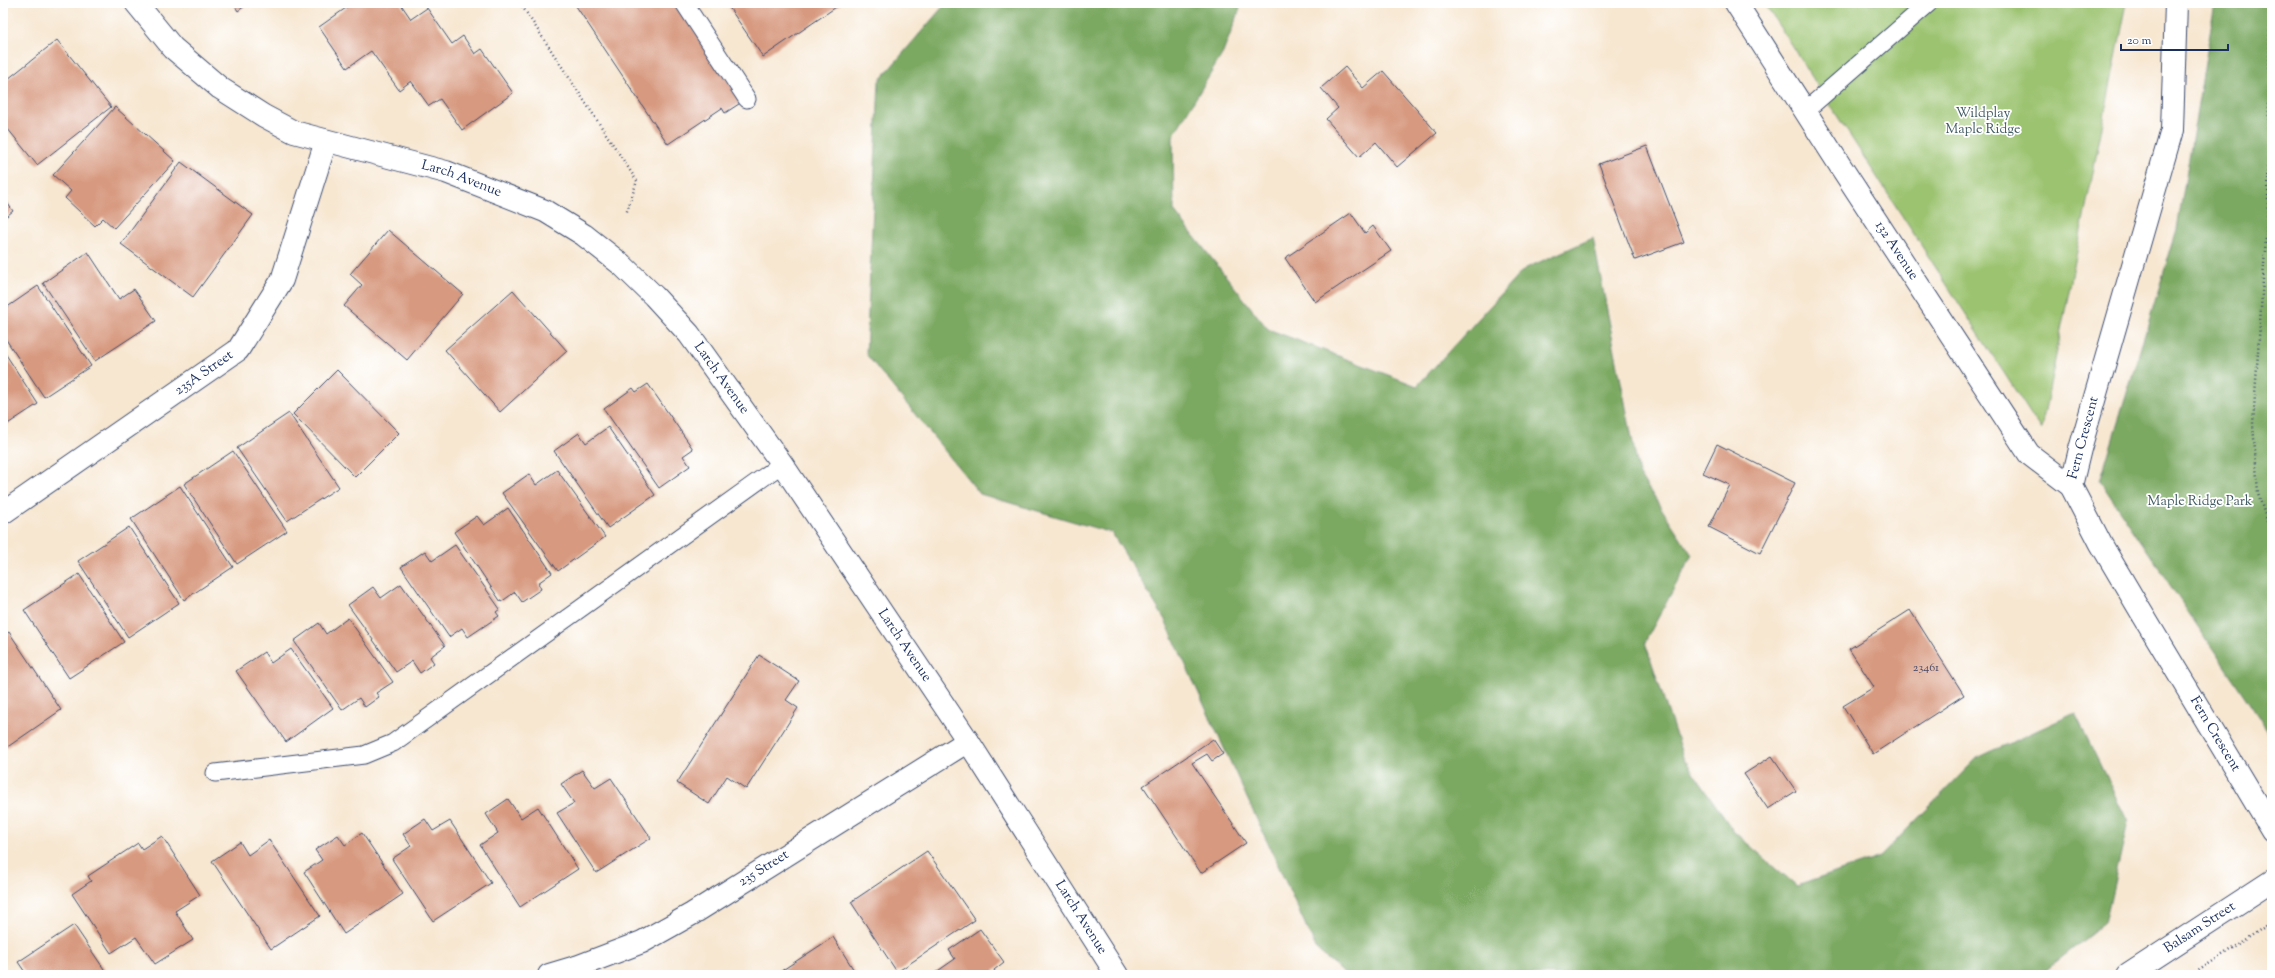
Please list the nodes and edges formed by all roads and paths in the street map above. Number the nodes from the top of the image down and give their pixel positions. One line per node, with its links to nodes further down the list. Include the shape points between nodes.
1 (136, 3): 10 (street, Larch Avenue, via 173,48 220,88 294,132)
2 (520, 3): 11 (path, via 637,181)
3 (684, 3): 8 (lane)
4 (1736, 3): 9 (street, 132 Avenue)
5 (1929, 3): 9 (lane)
6 (2176, 3): 13 (street, Fern Crescent, via 2172,130)
7 (2270, 3): 15 (path, via 2268,207 2253,424 2258,493)
8 (747, 99)
9 (1805, 111): 13 (street, 132 Avenue, via 2029,454)
10 (326, 141): 12 (street, Larch Avenue, via 446,172 545,211 584,235 622,264 689,334); 14 (street, 235A Street, via 282,280 238,350)
11 (626, 214)
12 (782, 464): 16 (street, Larch Avenue); 17 (lane, via 393,743 364,755)
13 (2071, 486): 18 (street, Fern Crescent, via 2101,544)
14 (3, 513)
15 (2272, 537)
16 (968, 741): 21 (street, 235 Street, via 692,914 642,942); 22 (street, Larch Avenue)
17 (215, 773)
18 (2272, 830)
19 (2272, 881): 23 (street, Balsam Street)
20 (2272, 922): 24 (path)
21 (549, 975)
22 (1117, 975)
23 (2128, 975)
24 (2192, 975)

